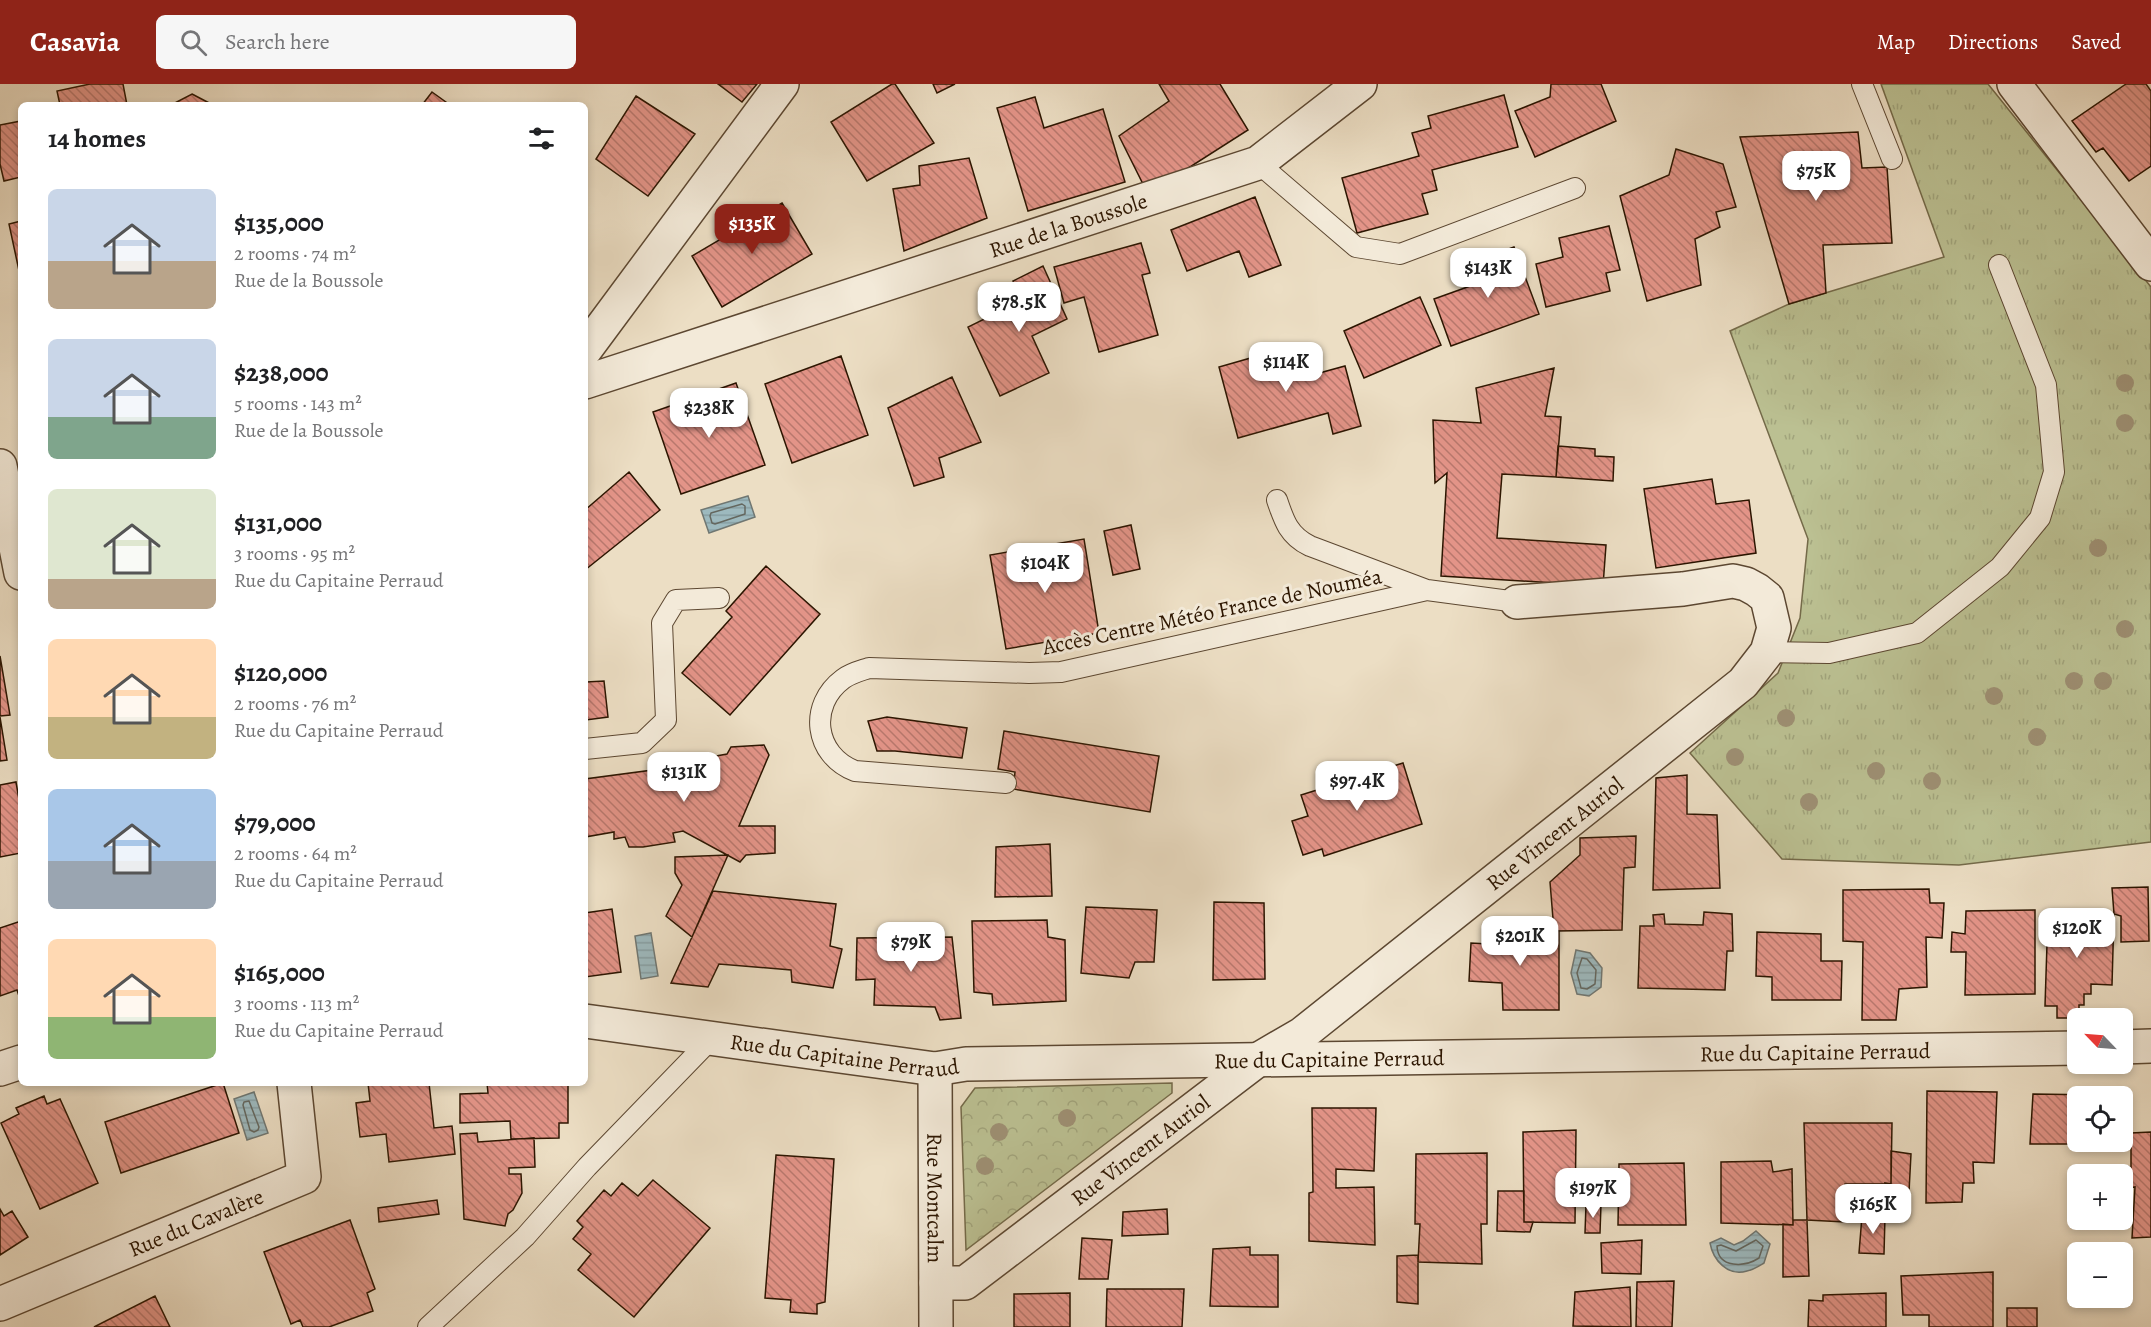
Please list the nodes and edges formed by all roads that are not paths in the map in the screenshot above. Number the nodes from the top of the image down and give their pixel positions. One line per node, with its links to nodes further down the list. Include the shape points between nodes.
1 (782, 84): 10 (street)
2 (1360, 84): 6 (street, Rue de la Boussole)
3 (1862, 84): 5 (lane)
4 (2014, 84): 8 (street)
5 (1892, 159)
6 (1258, 163): 7 (lane, via 1356,248 1400,254); 11 (street, Rue de la Boussole)
7 (1575, 188)
8 (2151, 264)
9 (1999, 265): 18 (lane, via 2046,385 2054,472 2040,518 2000,567 1917,633 1829,654)
10 (588, 346)
11 (588, 381)
12 (0, 466): 14 (street)
13 (1277, 500): 15 (lane, Accès Centre Météo France de Nouméa, via 1285,525 1303,543)
14 (18, 558)
15 (1427, 590): 17 (lane, Accès Centre Météo France de Nouméa); 20 (lane, Accès Centre Météo France de Nouméa, via 1061,672 869,668 851,674 825,700 819,720 823,738 832,755 846,767 855,771)
16 (719, 598): 19 (lane, via 676,600 662,623 666,720 642,743)
17 (1517, 602): 18 (street, Rue Vincent Auriol, via 1683,589 1733,581 1752,587 1767,598 1774,628)
18 (1767, 652): 26 (street, Rue Vincent Auriol, via 1743,683 1302,1034)
19 (588, 749)
20 (1006, 783)
21 (588, 1021): 22 (street, Rue du Capitaine Perraud)
22 (712, 1038): 29 (street, Rue du Capitaine Perraud); 33 (lane, via 525,1237)
23 (2067, 1047): 26 (street, Rue du Capitaine Perraud)
24 (2133, 1047): 25 (street)
25 (2151, 1047)
26 (1259, 1059): 29 (street, Rue du Capitaine Perraud, via 966,1064); 31 (street, Rue Vincent Auriol, via 965,1283)
27 (18, 1063): 28 (street)
28 (0, 1069)
29 (935, 1069): 31 (street, Rue Montcalm)
30 (294, 1086): 32 (street, Rue du Cavalère, via 304,1177)
31 (936, 1283): 34 (street, Rue Montcalm)
32 (0, 1304)
33 (428, 1327)
34 (936, 1327)

